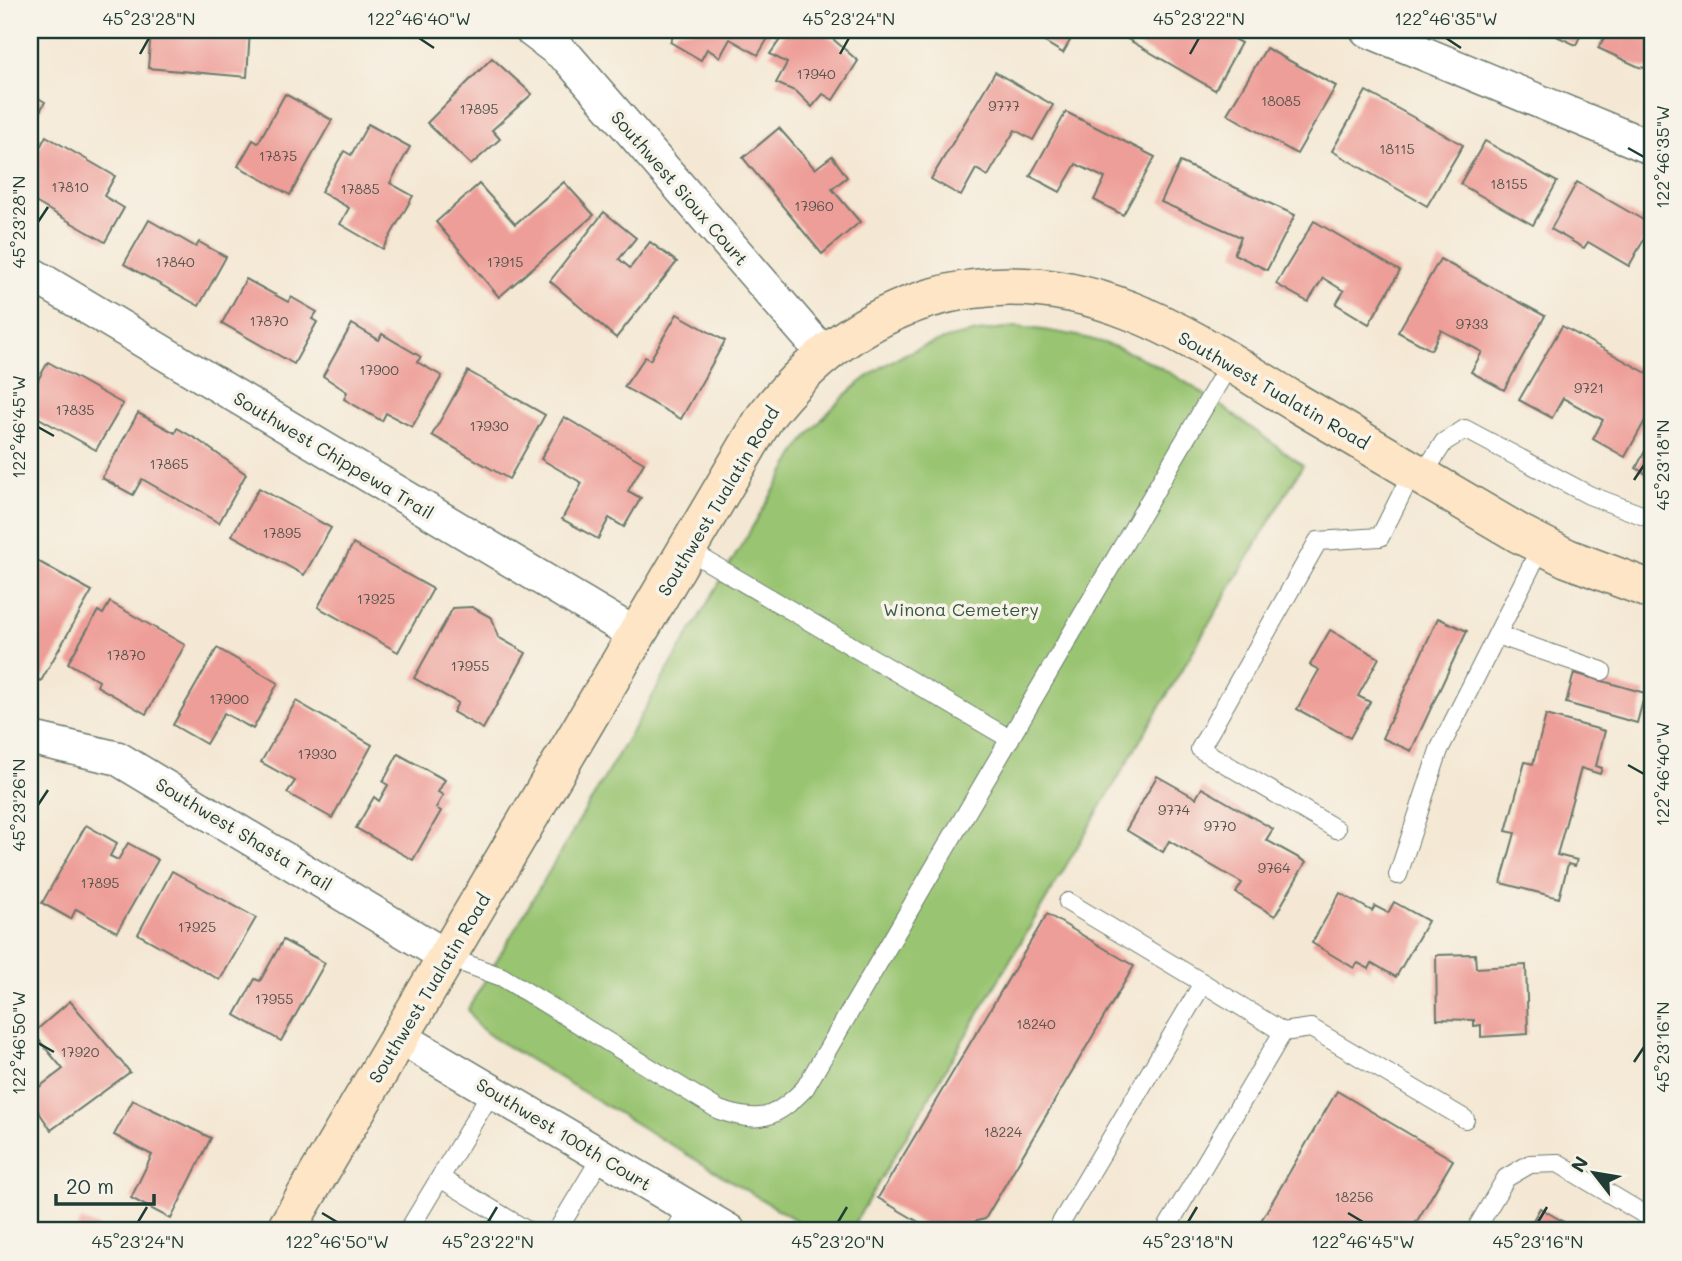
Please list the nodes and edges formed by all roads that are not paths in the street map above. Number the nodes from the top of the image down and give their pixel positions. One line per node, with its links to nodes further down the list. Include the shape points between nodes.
1 (531, 30): 5 (street, Southwest Sioux Court, via 568,58)
2 (1367, 30): 3 (street)
3 (1652, 148)
4 (30, 273): 13 (street, Southwest Chippewa Trail)
5 (823, 354): 6 (main road, Southwest Tualatin Road, via 873,321 908,306 958,292 1009,287 1074,292 1101,300 1177,332); 10 (main road, Southwest Tualatin Road, via 765,417)
6 (1230, 363): 7 (main road, Southwest Tualatin Road); 16 (lane)
7 (1418, 474): 8 (lane, via 1444,442 1465,429 1589,495); 9 (main road, Southwest Tualatin Road); 17 (lane, via 1380,537 1318,541 1200,750)
8 (1652, 519)
9 (1542, 545): 11 (main road, Southwest Tualatin Road); 12 (lane)
10 (688, 550): 13 (main road, Southwest Tualatin Road); 16 (lane)
11 (1652, 590)
12 (1497, 635): 14 (lane); 18 (lane, via 1439,750)
13 (638, 636): 20 (main road, Southwest Tualatin Road)
14 (1602, 671)
15 (30, 738): 20 (street, Southwest Shasta Trail, via 117,758)
16 (1010, 739): 20 (lane, via 805,1088 785,1109 764,1119 719,1110 502,977)
17 (1336, 829)
18 (1398, 875)
19 (1068, 902): 21 (lane)
20 (447, 957): 23 (main road, Southwest Tualatin Road)
21 (1203, 983): 22 (lane); 35 (lane)
22 (1283, 1032): 25 (lane, via 1311,1028); 36 (lane)
23 (400, 1037): 24 (street, Southwest 100th Court); 30 (main road, Southwest Tualatin Road)
24 (492, 1091): 26 (street, Southwest 100th Court); 27 (lane)
25 (1465, 1119)
26 (602, 1156): 28 (street, Southwest 100th Court); 33 (lane)
27 (440, 1178): 31 (lane); 32 (lane)
28 (682, 1219): 34 (street, Southwest 100th Court)
29 (1652, 1219): 37 (lane, via 1558,1163 1530,1164 1506,1178)
30 (285, 1231)
31 (408, 1231)
32 (528, 1231)
33 (557, 1231)
34 (729, 1231)
35 (1056, 1231)
36 (1165, 1231)
37 (1475, 1231)

